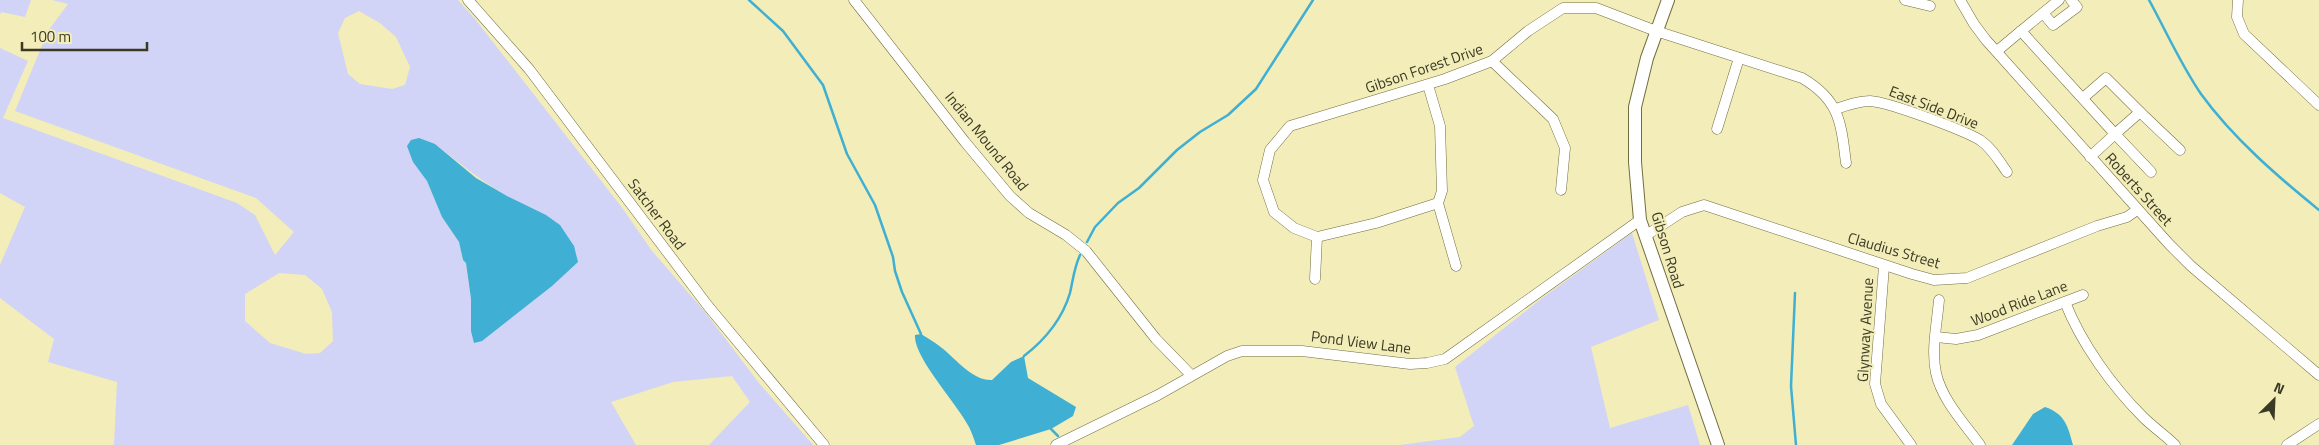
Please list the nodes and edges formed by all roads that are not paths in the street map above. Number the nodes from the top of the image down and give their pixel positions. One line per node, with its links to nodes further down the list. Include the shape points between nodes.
1 (468, 0): 45 (street, Satcher Road, via 529,69 708,306)
2 (854, 0): 42 (street, Indian Mound Road, via 1010,196 1029,213 1086,251 1156,339)
3 (1668, 0): 12 (street, Gibson Road)
4 (1905, 0): 10 (street)
5 (1960, 0): 14 (street, Roberts Street, via 1974,24)
6 (2059, 0): 11 (street)
7 (2071, 0): 11 (street, via 2077,7 2053,25)
8 (2238, 0): 19 (street, via 2237,18 2244,34)
9 (1571, 4): 12 (street, Gibson Forest Drive, via 1596,8); 16 (street, Gibson Forest Drive, via 1528,31)
10 (1930, 6)
11 (2043, 13): 13 (street)
12 (1656, 31): 15 (street, Gibson Forest Drive); 32 (street, Gibson Road, via 1642,74 1635,115)
13 (2021, 31): 14 (street); 18 (street)
14 (1997, 51): 25 (street, Roberts Street)
15 (1739, 58): 20 (street, Gibson Forest Drive, via 1802,78); 22 (street)
16 (1492, 61): 17 (street, Gibson Forest Drive); 29 (street, via 1552,119 1565,148)
17 (1428, 84): 30 (street, via 1440,126 1442,191); 34 (street, Gibson Forest Drive, via 1290,126 1270,150 1262,180 1274,212 1294,228)
18 (2083, 98): 21 (street, via 2106,78); 23 (street)
19 (2319, 105)
20 (1836, 109): 26 (street, Gibson Forest Drive); 27 (street, East Side Drive, via 1867,101 1904,110 1979,140 1990,148)
21 (2140, 112): 23 (street); 24 (street)
22 (1717, 129)
23 (2116, 134): 25 (street); 28 (street)
24 (2180, 150)
25 (2090, 157): 31 (street, Roberts Street)
26 (1846, 163)
27 (2007, 172)
28 (2151, 172)
29 (1561, 190)
30 (1438, 203): 34 (street); 35 (street)
31 (2137, 210): 36 (street, Claudius Street, via 2127,217 1967,278 1934,280); 43 (street, Roberts Street, via 2191,266)
32 (1640, 220): 33 (street, Gibson Road); 42 (street, Pond View Lane, via 1444,359 1401,364 1302,350 1242,351)
33 (1645, 236): 36 (street, Claudius Street, via 1682,212 1704,205); 47 (street, Gibson Road)
34 (1317, 237): 37 (street)
35 (1456, 266)
36 (1884, 266): 48 (street, Glynway Avenue, via 1875,384 1881,404)
37 (1315, 279)
38 (2083, 295): 40 (street, Wood Ride Lane)
39 (1939, 300): 41 (street)
40 (2066, 302): 41 (street, Wood Ride Lane, via 1978,335 1956,339); 50 (street, via 2084,343 2144,418)
41 (1936, 337): 49 (street, via 1935,362 1939,384)
42 (1191, 375): 46 (street, Pond View Lane)
43 (2319, 375)
44 (2319, 424): 51 (street)
45 (824, 445)
46 (1056, 445)
47 (1718, 445)
48 (1911, 445)
49 (1980, 445)
50 (2175, 445)
51 (2287, 445)

